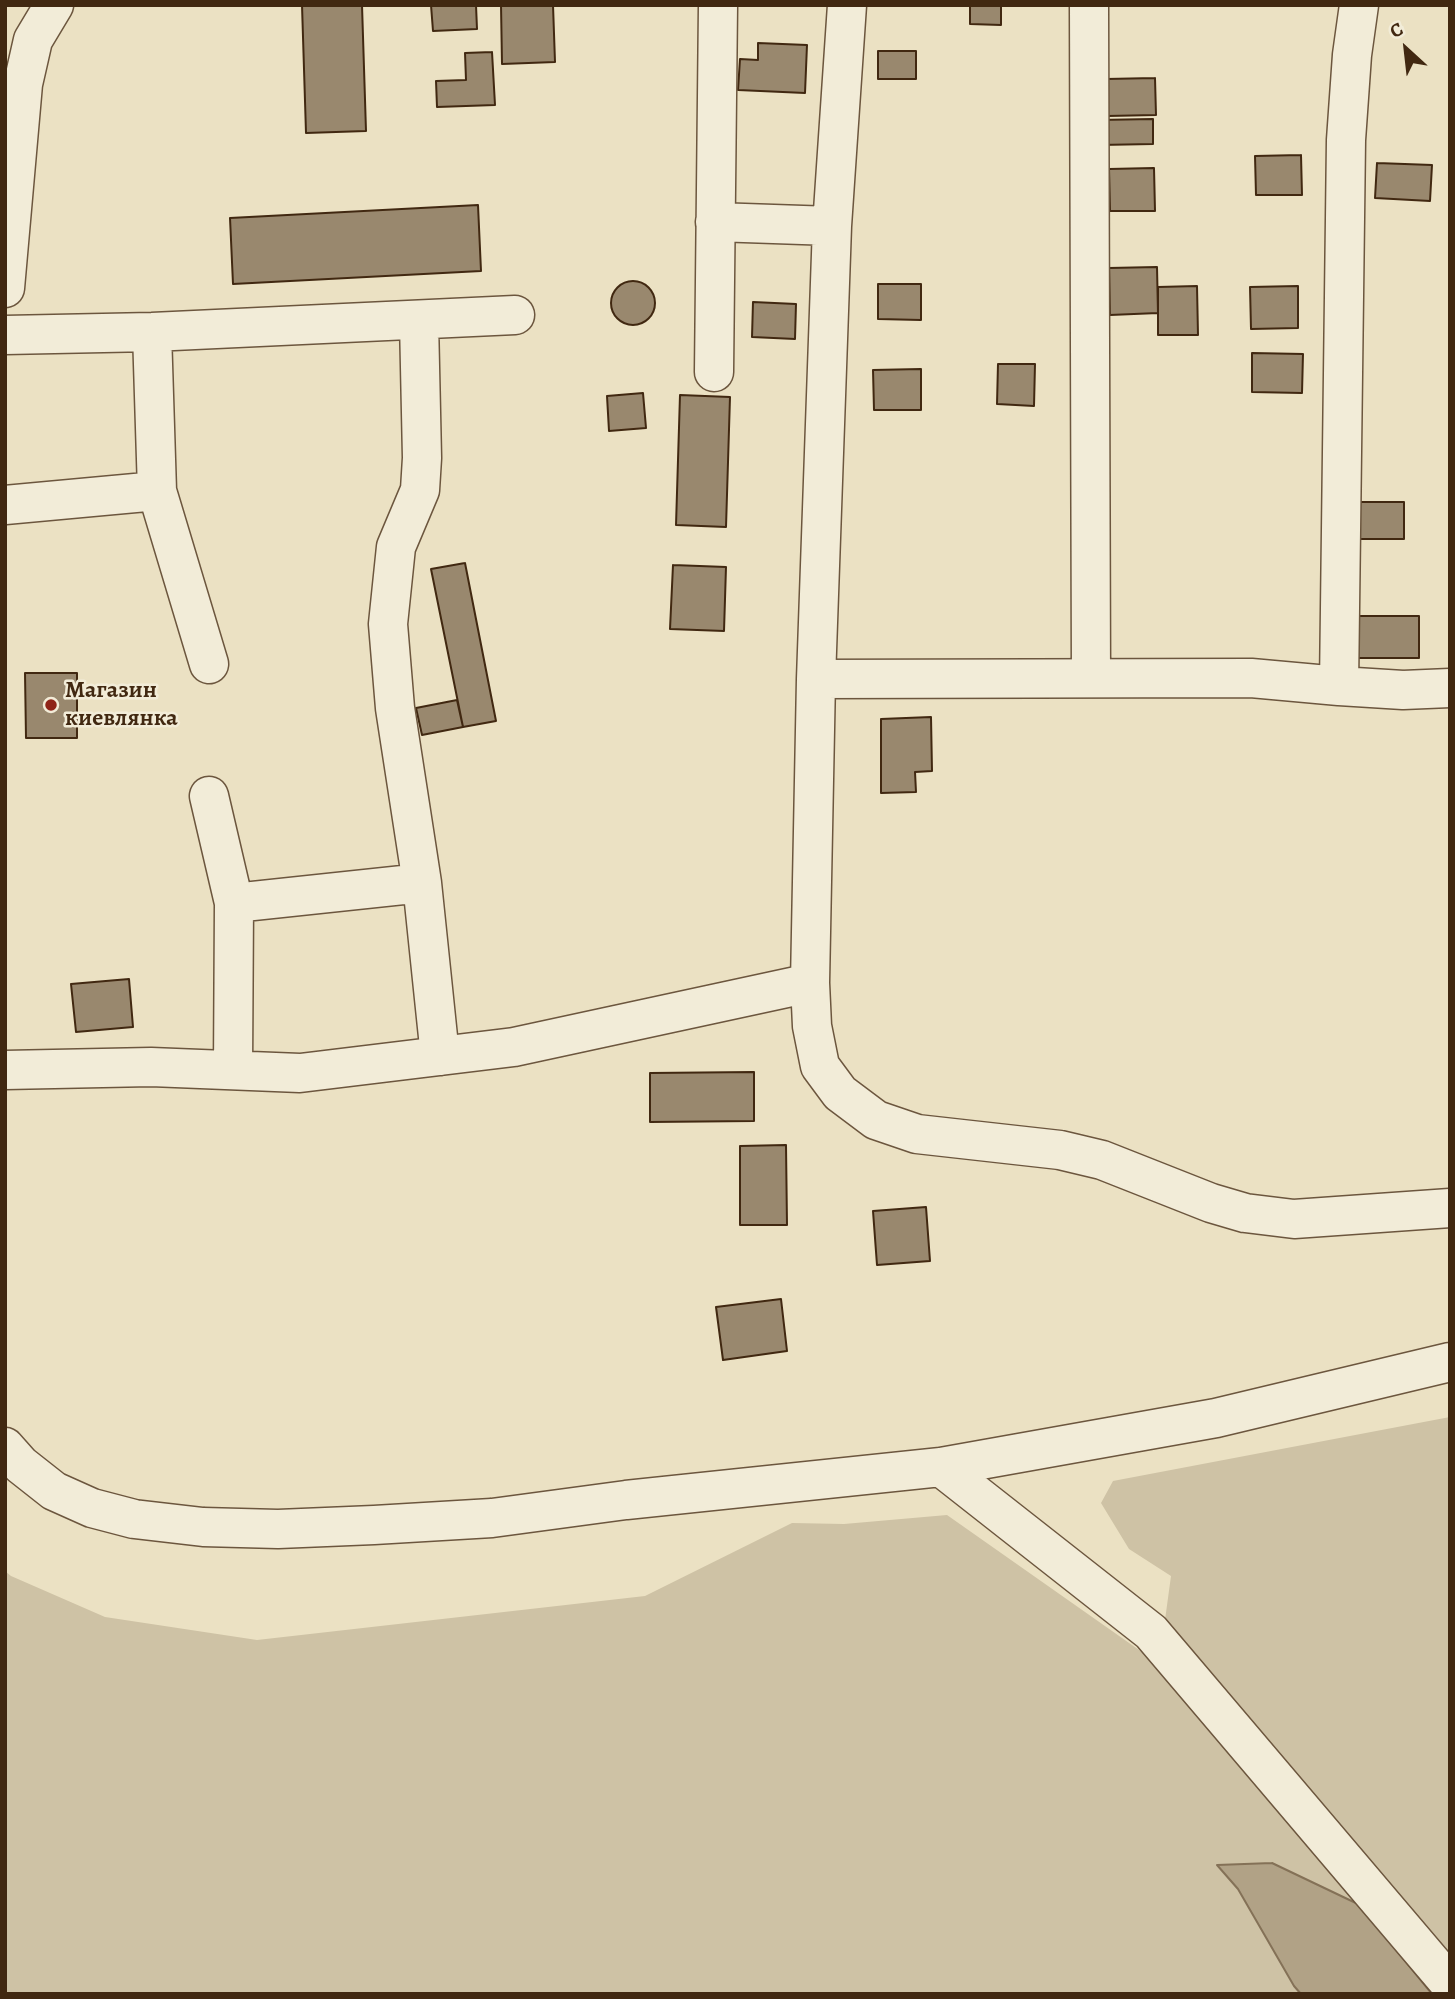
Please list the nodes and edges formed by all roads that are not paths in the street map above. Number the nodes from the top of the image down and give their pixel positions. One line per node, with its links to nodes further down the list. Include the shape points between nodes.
1 (54, 5): 8 (street, via 33,40 23,84)
2 (718, 5): 6 (street)
3 (847, 5): 7 (street)
4 (1089, 5): 17 (street)
5 (1359, 5): 19 (street, via 1346,140)
6 (715, 222): 7 (street); 13 (street)
7 (832, 226): 18 (street)
8 (5, 288)
9 (515, 315): 10 (street)
10 (419, 321): 11 (street); 22 (street, via 420,491 396,547 388,624 395,708)
11 (152, 332): 12 (street); 14 (street)
12 (5, 335)
13 (714, 372)
14 (157, 491): 15 (street); 16 (street)
15 (5, 505)
16 (209, 664)
17 (1091, 678): 18 (street); 19 (street, via 1251,678)
18 (816, 679): 24 (street)
19 (1339, 686): 20 (street)
20 (1450, 688)
21 (209, 796): 23 (street)
22 (422, 883): 23 (street); 25 (street)
23 (234, 903): 26 (street)
24 (810, 983): 25 (street, via 514,1047); 28 (street, via 820,1066 840,1093 876,1120 917,1134 1060,1150 1102,1160 1245,1213 1294,1219)
25 (440, 1056): 26 (street, via 300,1073)
26 (233, 1069): 27 (street)
27 (5, 1070)
28 (1450, 1208)
29 (1450, 1362): 31 (street, via 1216,1418)
30 (5, 1447): 31 (street, via 54,1491 92,1508 175,1524 278,1529 492,1518)
31 (941, 1467): 32 (street, via 1151,1632)
32 (1450, 1984)

